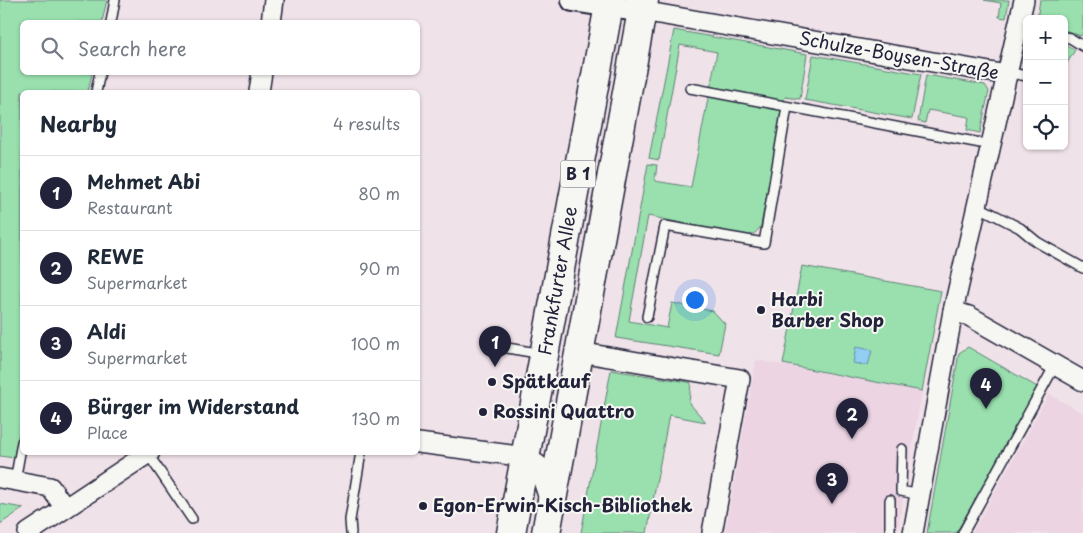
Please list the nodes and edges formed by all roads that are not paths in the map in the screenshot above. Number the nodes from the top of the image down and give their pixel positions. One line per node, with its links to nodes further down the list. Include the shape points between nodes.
1 (115, 0): 7 (lane)
2 (274, 0): 8 (street)
3 (573, 0): 5 (street)
4 (1024, 0): 9 (street)
5 (610, 3): 6 (street); 27 (main road, Frankfurter Allee / B 1)
6 (643, 6): 12 (street, Schulze-Boysen-Straße); 26 (main road, Frankfurter Allee / B 1)
7 (111, 20)
8 (270, 20)
9 (1022, 29): 12 (street)
10 (1068, 38): 11 (lane)
11 (1083, 46)
12 (1007, 74): 15 (lane); 20 (street, Schulze-Boysen-Straße)
13 (99, 75): 17 (lane)
14 (261, 75): 18 (street)
15 (1023, 75)
16 (690, 88): 19 (lane)
17 (96, 90)
18 (258, 90)
19 (787, 107): 20 (lane); 24 (lane, via 764,243 666,226)
20 (991, 145): 21 (street, Schulze-Boysen-Straße)
21 (976, 208): 22 (lane, via 1020,228 1037,242); 23 (street, Schulze-Boysen-Straße)
22 (1083, 268)
23 (953, 311): 28 (street, via 969,316); 38 (street, Schulze-Boysen-Straße)
24 (647, 317)
25 (501, 347): 27 (lane)
26 (579, 352): 40 (main road, Frankfurter Allee / B 1); 47 (street, Frankfurter Allee, via 740,378)
27 (544, 354): 36 (main road, Frankfurter Allee / B 1)
28 (1056, 366): 29 (street); 50 (lane)
29 (1083, 381)
30 (420, 443): 36 (street)
31 (20, 447): 37 (lane)
32 (902, 449): 38 (lane, via 901,491)
33 (146, 455): 41 (street)
34 (150, 455): 42 (lane)
35 (361, 455): 44 (lane, via 350,520)
36 (526, 457): 40 (street, via 538,465); 45 (main road, Frankfurter Allee / B 1)
37 (7, 480): 41 (street, via 50,488)
38 (920, 495): 49 (street, Schulze-Boysen-Straße)
39 (890, 500): 48 (lane)
40 (551, 506): 46 (main road, Frankfurter Allee / B 1)
41 (65, 508): 43 (street)
42 (192, 520)
43 (28, 533)
44 (351, 533)
45 (512, 533)
46 (546, 533)
47 (712, 533)
48 (890, 533)
49 (913, 533)
50 (962, 533)

